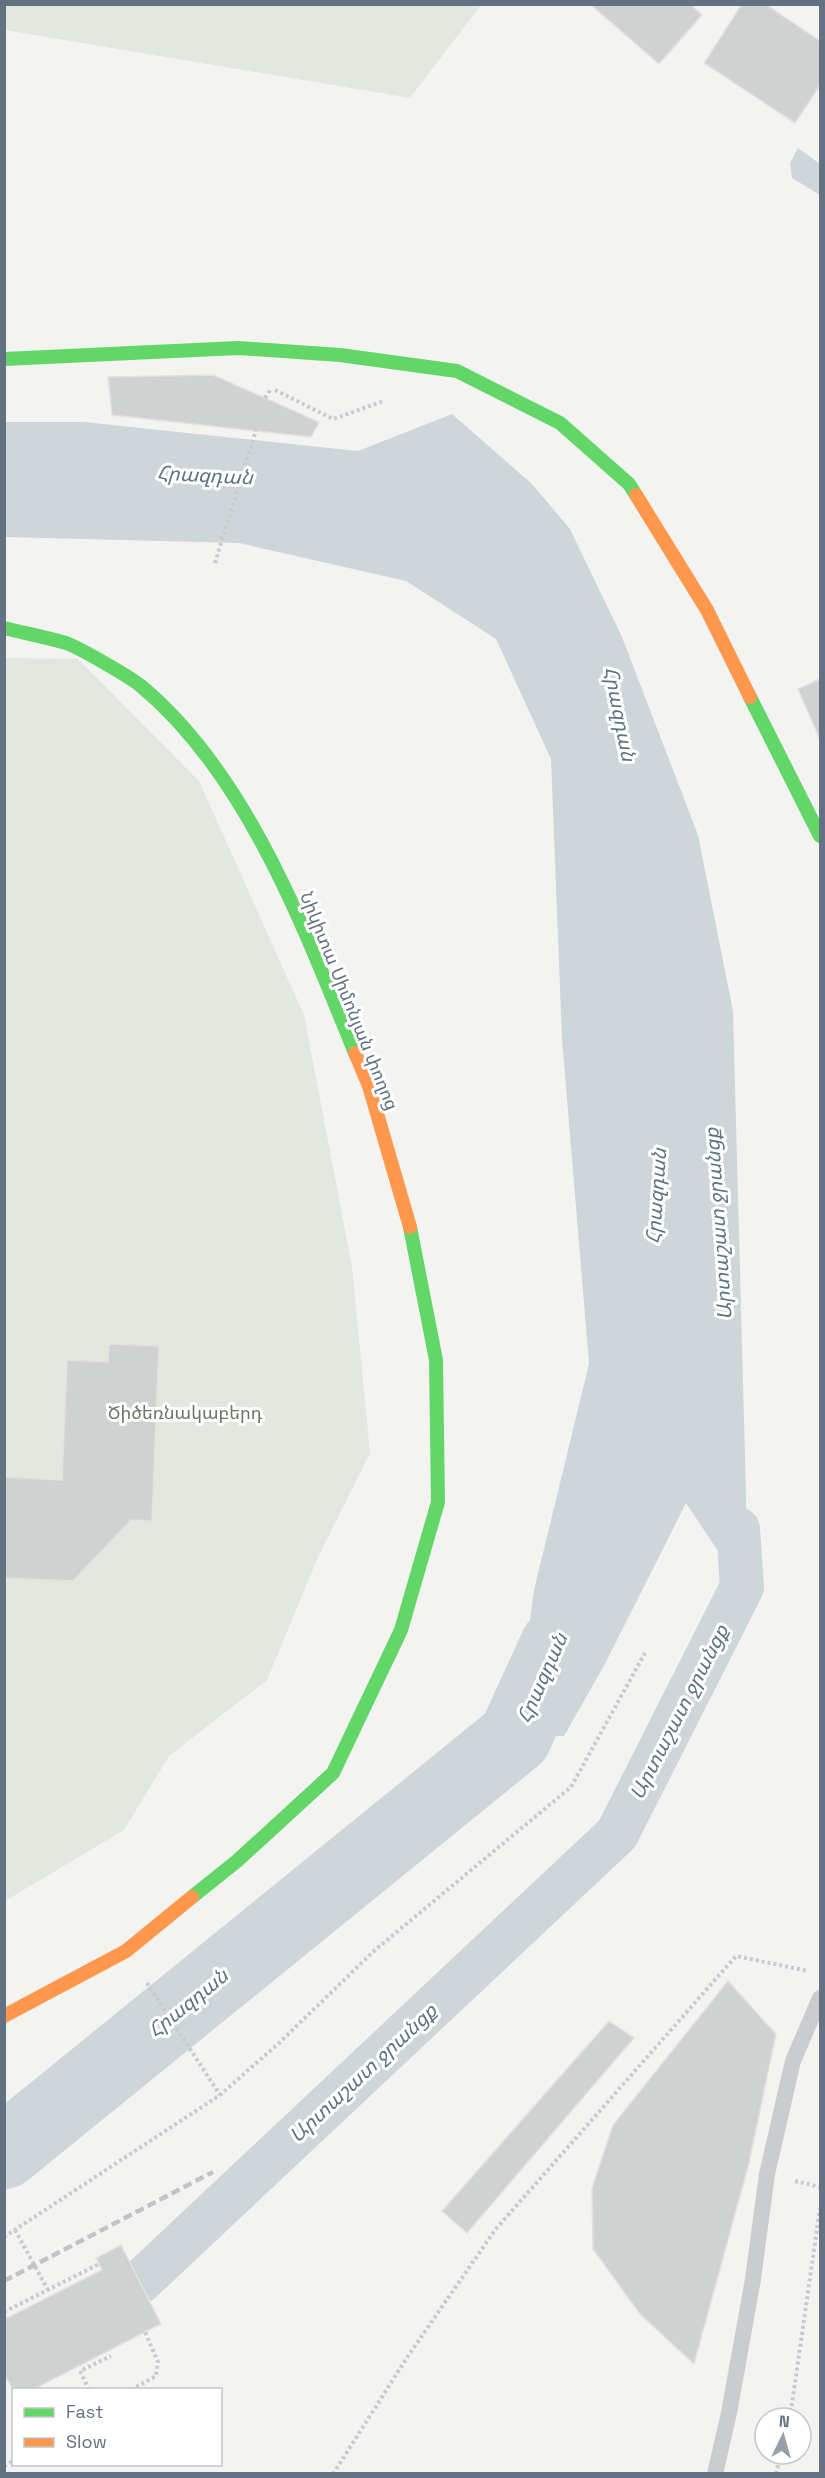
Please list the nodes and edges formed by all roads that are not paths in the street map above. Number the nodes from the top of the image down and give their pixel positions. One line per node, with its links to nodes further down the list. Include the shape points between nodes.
1 (4, 359): 3 (street, via 238,348 340,355 457,371 560,423 629,484 707,610)
2 (4, 628): 5 (street, Նիկիտա Սիմոնյան փողոց, via 68,644 140,685 193,736 254,827 313,950 369,1086 407,1209 436,1360 438,1502 401,1630 333,1773 237,1861 126,1951)
3 (820, 836)
4 (820, 1998): 6 (lane, via 793,2061 766,2174 753,2279)
5 (4, 2016)
6 (715, 2474)

